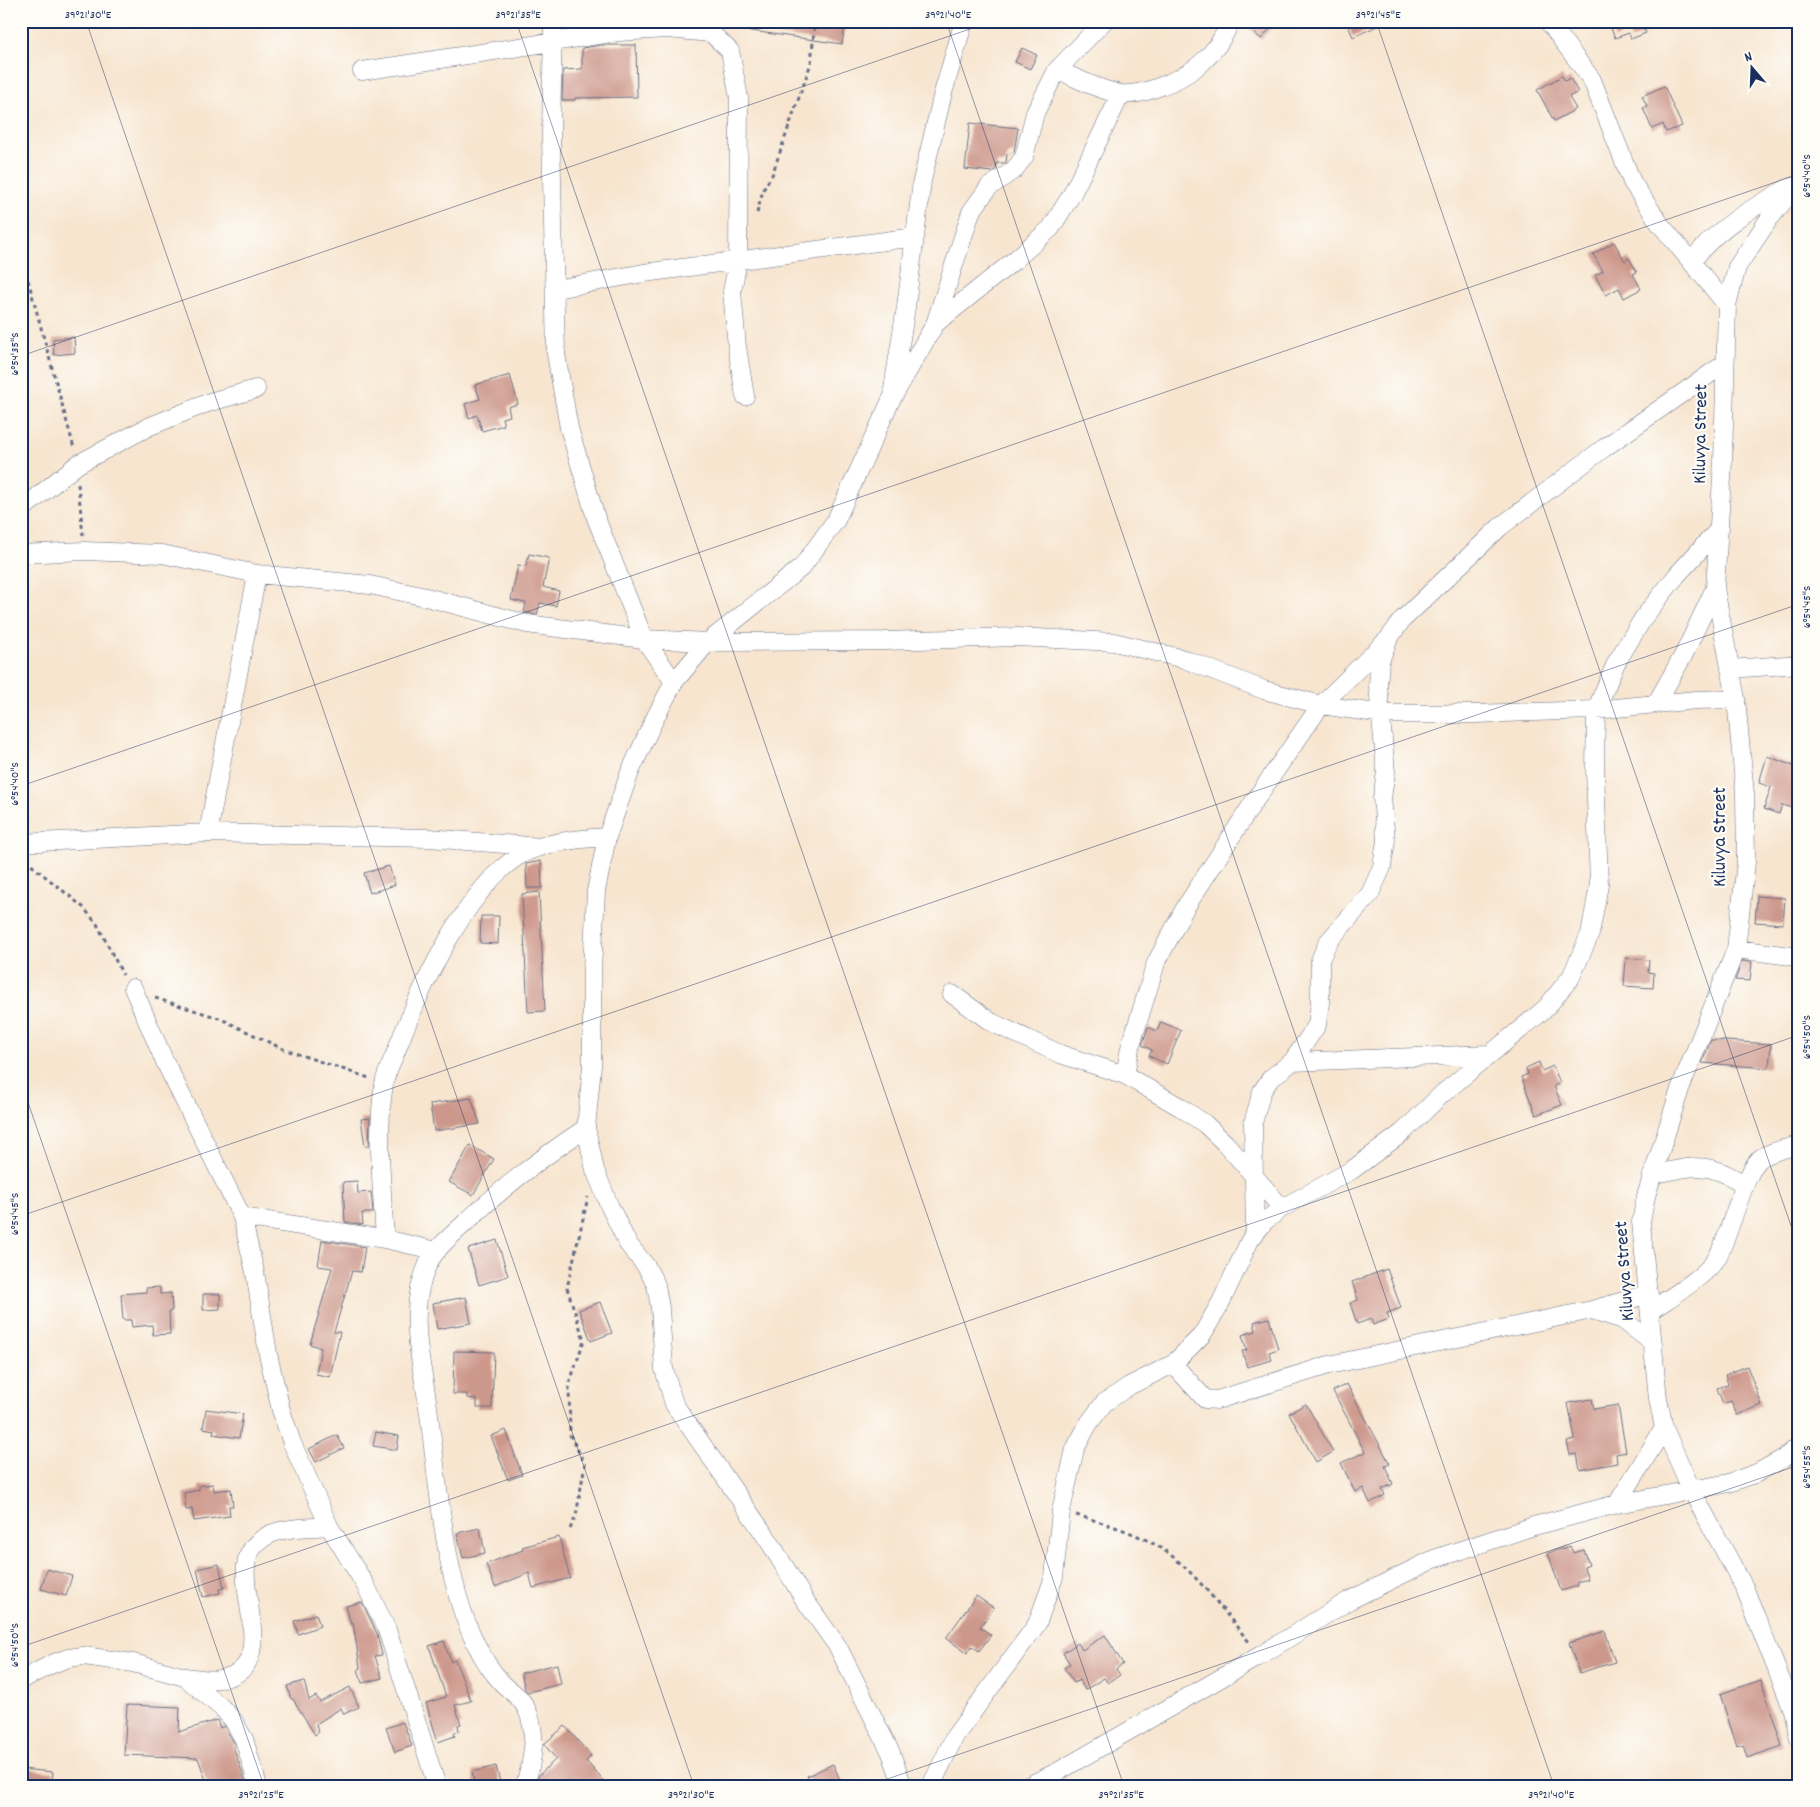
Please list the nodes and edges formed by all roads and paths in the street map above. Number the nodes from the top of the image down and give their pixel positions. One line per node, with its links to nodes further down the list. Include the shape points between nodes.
1 (553, 21): 7 (street)
2 (815, 21): 12 (path, via 811,63 772,175 763,190)
3 (964, 21): 13 (street, via 930,145)
4 (1104, 21): 8 (street)
5 (1231, 21): 10 (street, via 1210,56 1194,71 1138,94)
6 (1548, 21): 15 (street, via 1592,80 1632,182 1660,224)
7 (552, 43): 9 (street); 14 (street, via 618,32 667,29 711,33 730,52 738,98); 17 (street, via 551,136)
8 (1057, 70): 10 (street); 19 (street, via 1035,113 1024,157 1014,170 989,187 971,212)
9 (362, 71)
10 (1121, 94): 19 (street, via 1072,194 1051,228)
11 (1799, 183): 15 (street, via 1722,228); 18 (street, Kiluvya Street, via 1769,219 1737,267)
12 (757, 217)
13 (915, 237): 14 (street); 23 (street)
14 (738, 261): 17 (street); 22 (street, via 732,291)
15 (1692, 261): 18 (street)
16 (28, 280): 24 (path)
17 (556, 289): 32 (street, via 556,354 569,428 596,518)
18 (1727, 305): 20 (street, Kiluvya Street)
19 (935, 324): 23 (street)
20 (1724, 364): 26 (street, Kiluvya Street); 31 (street, via 1604,448 1500,527 1402,620)
21 (256, 389): 24 (street, via 210,402 148,427)
22 (745, 396)
23 (891, 400): 33 (street, via 836,520 802,567)
24 (78, 464): 25 (street); 27 (path)
25 (21, 510)
26 (1720, 528): 30 (street, Kiluvya Street); 40 (street, via 1644,617 1616,663)
27 (84, 551): 28 (street); 29 (street, via 162,554)
28 (21, 554)
29 (257, 574): 32 (street, via 370,585 527,624); 42 (street)
30 (1715, 588): 35 (street, Kiluvya Street); 38 (street)
31 (1389, 638): 39 (street); 41 (street, via 1380,661 1378,685)
32 (644, 639): 33 (street); 36 (street)
33 (708, 642): 36 (street); 39 (street, via 1018,637 1114,642 1184,659 1264,690)
34 (1799, 664): 35 (street)
35 (1730, 669): 37 (street, Kiluvya Street)
36 (674, 682): 43 (street, via 630,772)
37 (1736, 698): 38 (street); 47 (street, Kiluvya Street, via 1745,794 1746,862)
38 (1656, 704): 40 (street)
39 (1320, 705): 41 (street); 53 (street, via 1185,908 1156,963)
40 (1596, 710): 41 (street); 51 (street, via 1599,885 1590,934 1571,977 1546,1008)
41 (1383, 714): 52 (street, via 1386,772 1382,798 1386,840 1382,867 1370,894 1328,942 1320,960 1317,1025)
42 (208, 833): 44 (street); 45 (street, via 429,838)
43 (607, 836): 45 (street); 55 (street, via 596,891 592,1066)
44 (21, 843)
45 (541, 847): 54 (street, via 522,854 495,875 469,908 440,954 411,1014)
46 (21, 857): 49 (path, via 83,907 97,924)
47 (1736, 949): 48 (street); 58 (street, Kiluvya Street, via 1680,1089)
48 (1799, 958)
49 (133, 988): 54 (path, via 219,1018 283,1049); 62 (street, via 164,1060)
50 (952, 994): 53 (street, via 991,1022 1060,1054)
51 (1489, 1054): 52 (street); 61 (street, via 1402,1133 1352,1170)
52 (1292, 1062): 59 (street, via 1270,1078 1262,1091 1252,1123)
53 (1125, 1075): 59 (street, via 1205,1124)
54 (384, 1082): 64 (street, via 381,1182)
55 (586, 1128): 57 (street); 65 (street, via 497,1192)
56 (1799, 1145): 60 (street, via 1761,1158 1751,1168)
57 (596, 1170): 76 (path, via 581,1219 567,1288 584,1340 569,1385 570,1435 585,1464 576,1516); 84 (street, via 628,1244 656,1285 664,1369 674,1404 838,1647 891,1753)
58 (1652, 1175): 60 (street, via 1704,1166 1726,1172); 66 (street, Kiluvya Street, via 1641,1222)
59 (1253, 1176): 61 (street); 63 (street)
60 (1745, 1185): 66 (street, via 1716,1260 1689,1285)
61 (1282, 1208): 63 (street)
62 (242, 1216): 64 (street); 75 (street, via 281,1410)
63 (1255, 1233): 69 (street, via 1202,1335)
64 (385, 1239): 65 (street)
65 (437, 1251): 83 (street, via 428,1264 416,1312 419,1354 446,1540 463,1611 474,1641 490,1668 526,1708 533,1748)
66 (1649, 1302): 67 (street); 68 (street, Kiluvya Street)
67 (1592, 1310): 68 (street, via 1623,1320); 69 (street, via 1329,1365 1217,1400 1205,1400)
68 (1653, 1343): 70 (street, Kiluvya Street)
69 (1173, 1364): 74 (street, via 1104,1403 1075,1449)
70 (1664, 1428): 72 (street, Kiluvya Street); 73 (street)
71 (1799, 1446): 72 (street, via 1757,1473)
72 (1692, 1491): 73 (street); 80 (street, Kiluvya Street, via 1744,1587 1793,1710)
73 (1617, 1504): 77 (street, via 1534,1526 1434,1559 1348,1600)
74 (1061, 1510): 77 (path, via 1129,1531 1158,1546 1192,1576); 85 (street, via 1054,1577 1037,1624 954,1736)
75 (329, 1526): 78 (street, via 274,1533 252,1548 247,1561 253,1644 247,1663 242,1672 218,1680); 82 (street, via 366,1586 387,1630)
76 (570, 1529)
77 (1261, 1655): 86 (street)
78 (185, 1677): 79 (street, via 133,1663 84,1656 52,1664); 81 (street, via 233,1720 244,1739)
79 (21, 1680)
80 (1799, 1739)
81 (258, 1786)
82 (438, 1786)
83 (524, 1786)
84 (903, 1786)
85 (931, 1786)
86 (1028, 1786)

